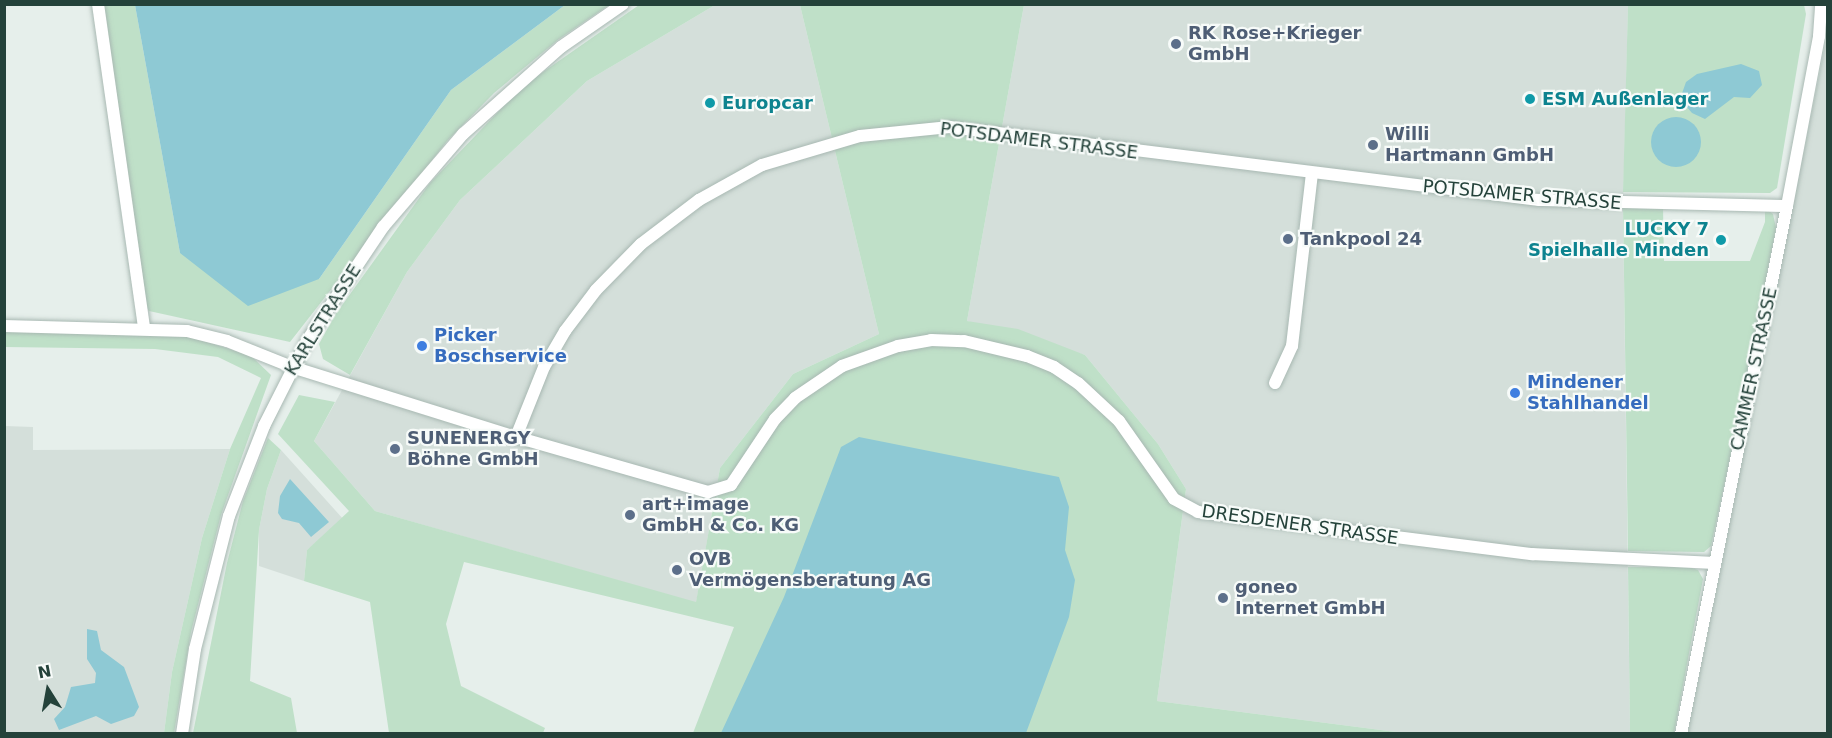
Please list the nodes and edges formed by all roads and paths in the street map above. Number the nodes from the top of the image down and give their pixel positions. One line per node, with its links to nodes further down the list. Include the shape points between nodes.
1 (98, 4): 7 (street)
2 (624, 4): 8 (street, KARLSTRASSE, via 561,47 463,134 383,227)
3 (1821, 4): 5 (street, CAMMER STRASSE, via 1819,36)
4 (1312, 173): 5 (street, POTSDAMER STRASSE, via 1539,200); 9 (street, via 1292,346); 10 (street, POTSDAMER STRASSE, via 950,127 860,135 793,153 762,165 699,200 618,266 565,331 544,367)
5 (1787, 206): 11 (street, CAMMER STRASSE)
6 (4, 327): 7 (street)
7 (144, 328): 8 (street, via 227,341)
8 (292, 367): 10 (street); 12 (street, KARLSTRASSE, via 229,516 195,649)
9 (1275, 382)
10 (516, 437): 11 (street, DRESDENER STRASSE, via 690,488 719,490 730,485 775,419 818,381 872,354 898,346 931,340 964,341 1027,356 1078,383 1119,421 1174,499 1198,513 1532,554)
11 (1714, 563): 13 (street, CAMMER STRASSE)
12 (182, 734)
13 (1681, 734)

